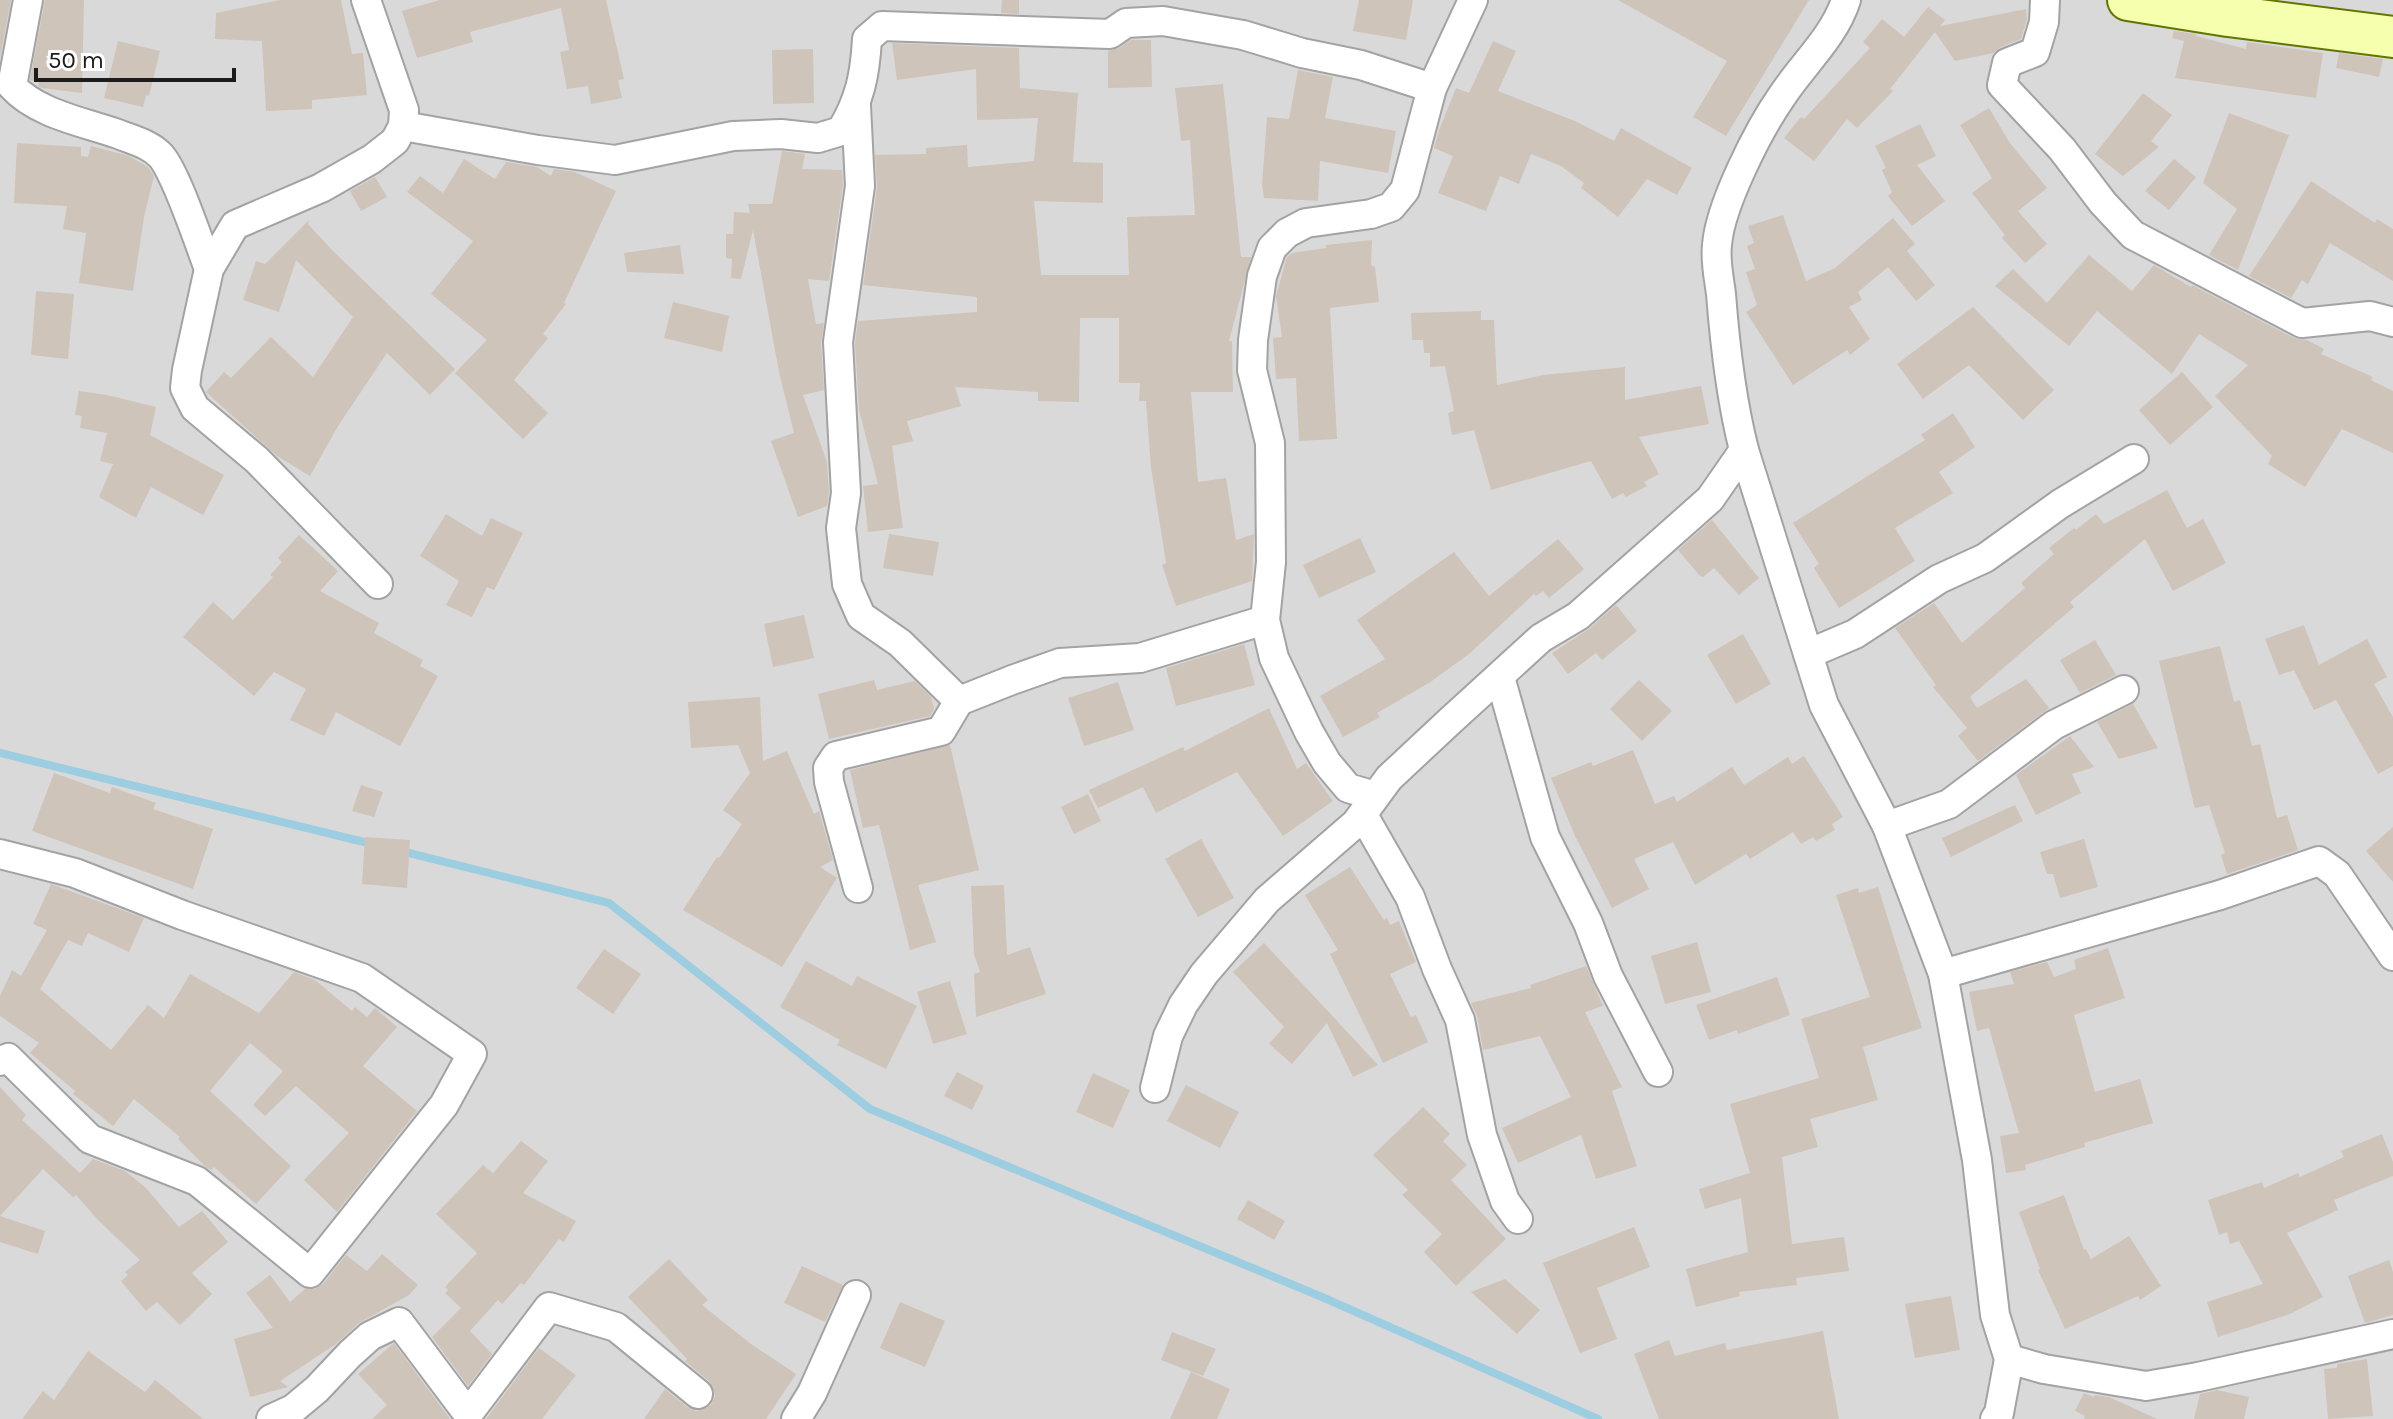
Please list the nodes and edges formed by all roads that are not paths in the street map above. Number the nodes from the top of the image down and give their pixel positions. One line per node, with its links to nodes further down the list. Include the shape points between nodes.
1 (28, 0): 12 (street, via 12,86 54,112 146,144 162,157)
2 (366, 0): 11 (street, via 404,110)
3 (1473, 0): 9 (street)
4 (1846, 0): 16 (street, via 1754,145 1726,208 1717,246 1733,407)
5 (2045, 0): 15 (street, via 2035,52 2007,63 2002,85 2133,235 2302,323 2370,316)
6 (2128, 0): 8 (street)
7 (1127, 12): 9 (street, via 1243,35); 10 (street, via 1110,34 882,26 867,39)
8 (2393, 37)
9 (1432, 88): 19 (street, via 1405,190 1391,207 1306,223 1287,233 1272,248 1262,276 1252,370 1270,443 1271,562)
10 (856, 106): 11 (street, via 841,131 818,138 733,136 615,160); 23 (street, via 860,186 838,342 847,584 861,616 900,643)
11 (403, 126): 13 (street, via 395,141 372,159)
12 (186, 212): 13 (street); 14 (street)
13 (235, 225): 14 (street)
14 (209, 269): 18 (street, via 185,388 195,408 257,460)
15 (2393, 322)
16 (1744, 450): 20 (street); 21 (street, via 1710,499 1590,606 1541,638)
17 (2134, 459): 20 (street, via 1985,558 1939,579 1855,634)
18 (378, 584)
19 (1265, 620): 23 (street, via 1140,658 1060,663); 24 (street, via 1274,658 1309,732 1327,763)
20 (1808, 654): 25 (street, via 1824,705)
21 (1500, 677): 24 (street, via 1389,778); 31 (street, via 1545,837)
22 (2124, 690): 25 (street, via 2054,725 1949,804)
23 (959, 701): 27 (street, via 941,731 836,756 828,768)
24 (1369, 805): 32 (street, via 1267,900 1204,974 1168,1036); 33 (street, via 1460,1020 1482,1135 1505,1201)
25 (1887, 826): 29 (street)
26 (0, 854): 30 (street, via 75,873 362,978 472,1054 444,1105 310,1273 197,1181 90,1139 8,1058)
27 (858, 888)
28 (2393, 956): 29 (street, via 2337,874 2319,861 2220,895)
29 (1943, 974): 36 (street, via 1977,1160 1995,1315)
30 (0, 1061)
31 (1658, 1072)
32 (1155, 1088)
33 (1518, 1219)
34 (856, 1295): 39 (street)
35 (2393, 1334): 36 (street, via 2146,1386)
36 (2009, 1359): 40 (street)
37 (698, 1394): 38 (street, via 616,1327 549,1307 468,1414 399,1322 370,1336 317,1389)
38 (271, 1419)
39 (796, 1419)
40 (1995, 1419)

